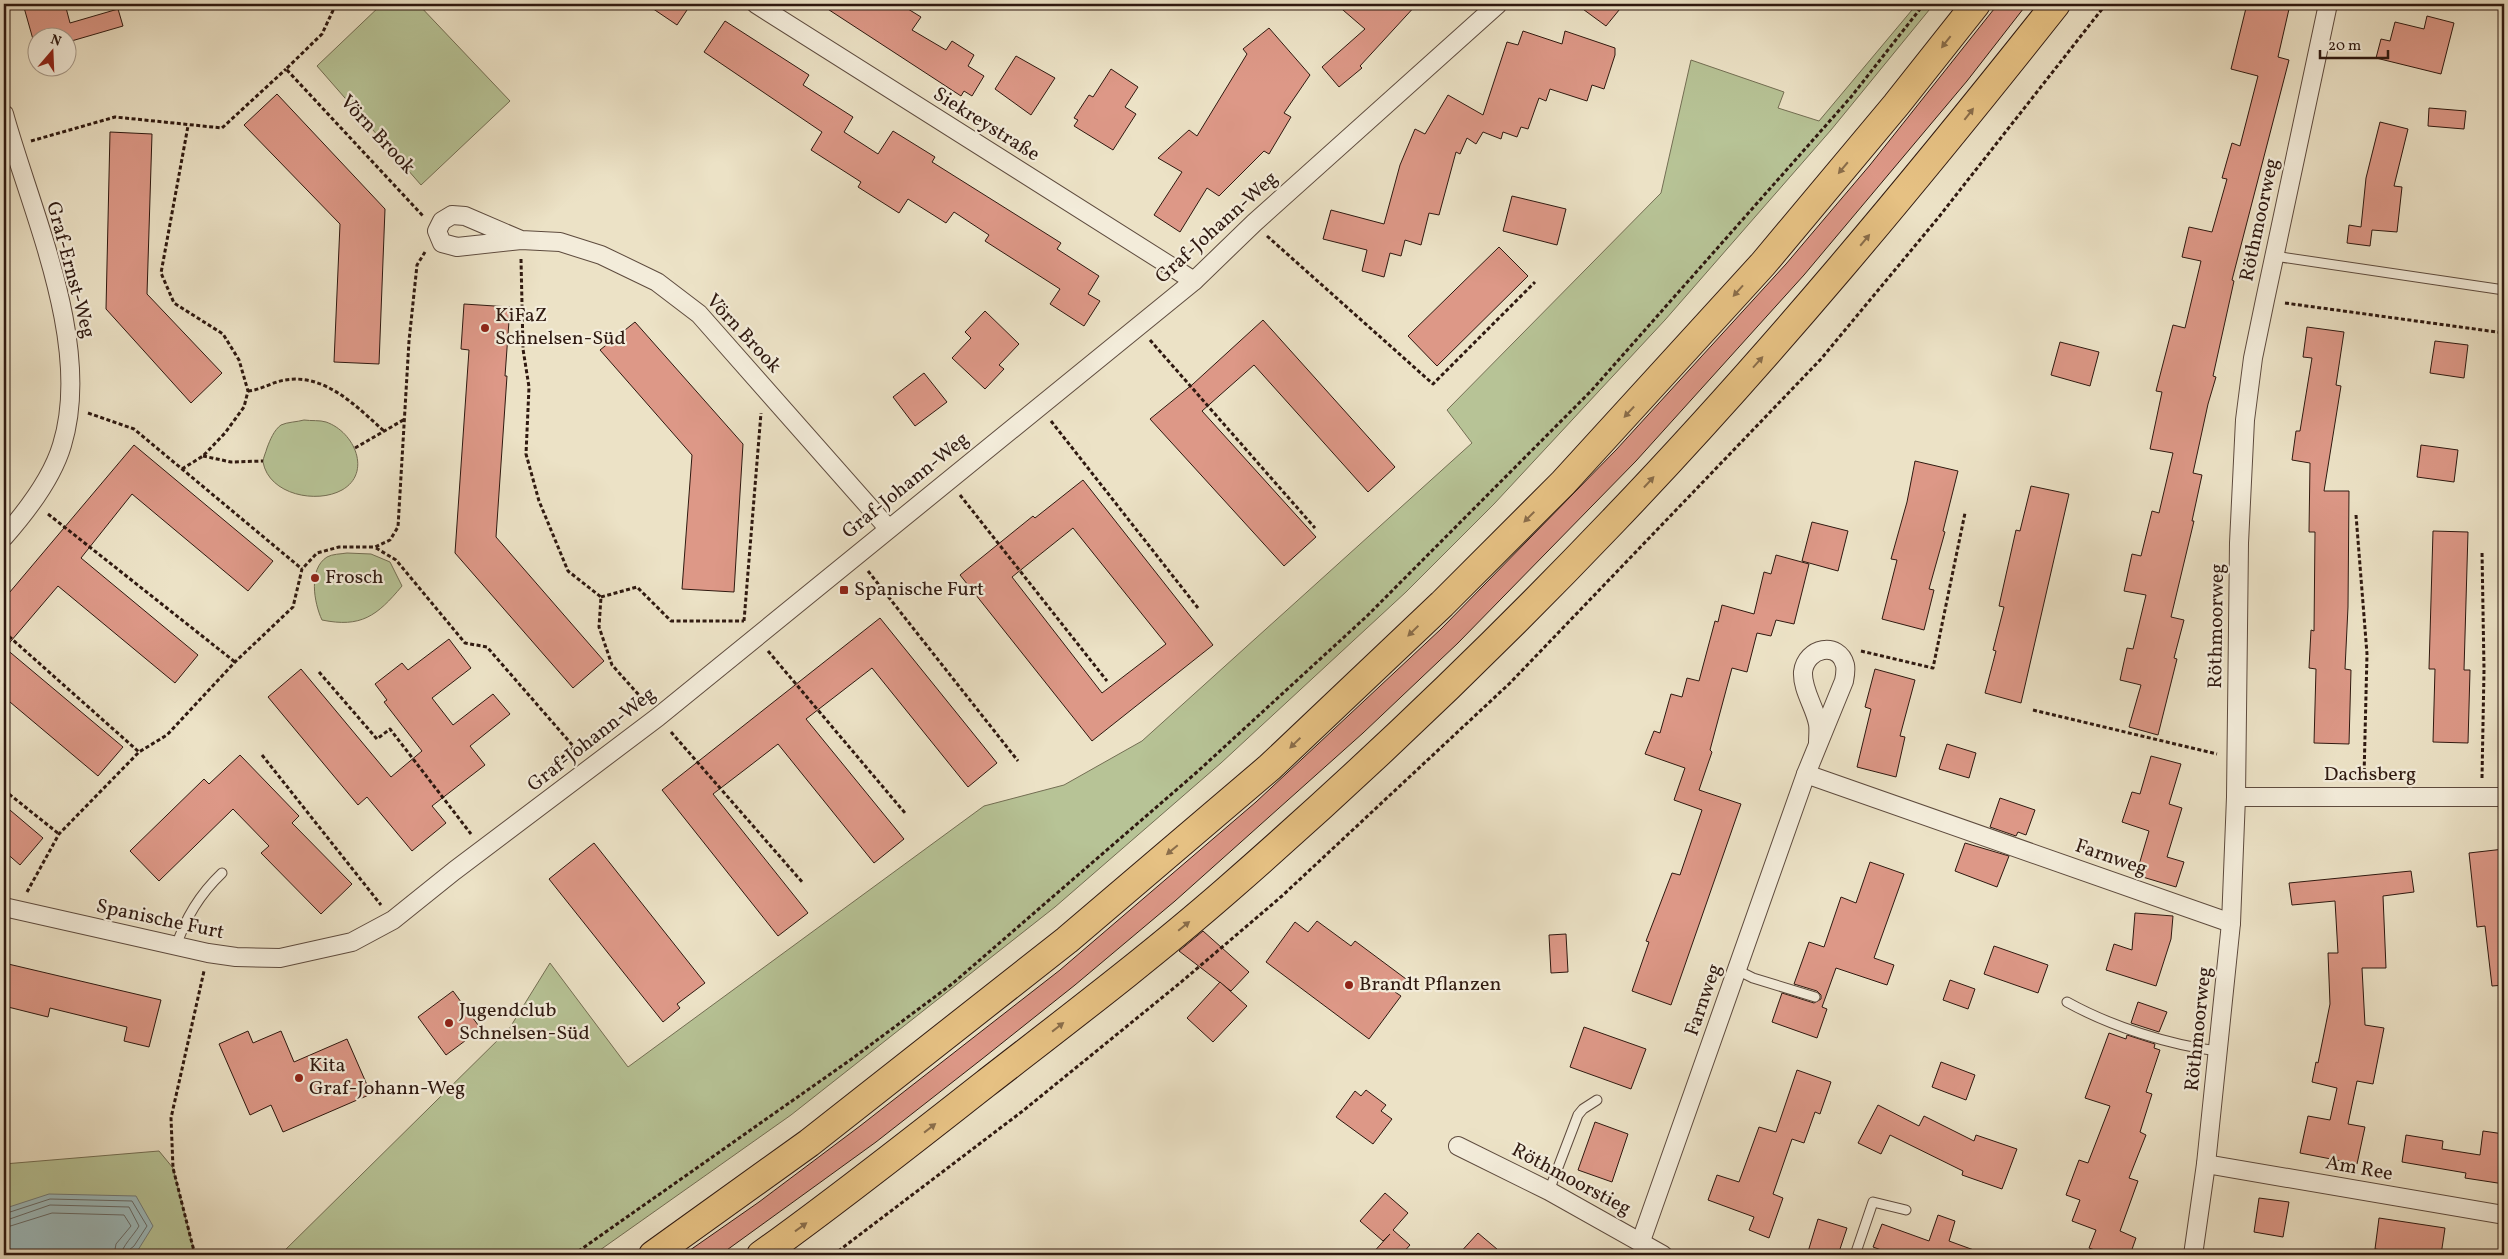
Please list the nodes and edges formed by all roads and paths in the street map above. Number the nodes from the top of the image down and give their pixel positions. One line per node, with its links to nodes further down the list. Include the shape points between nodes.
1 (336, 4): 8 (path, via 322,34)
2 (756, 4): 16 (street, Siekreystraße)
3 (1498, 4): 12 (street, Graf-Johann-Weg)
4 (1924, 4): 86 (path, via 1851,97 1591,391 1360,622 1197,772 952,984 853,1058)
5 (1976, 4): 87 (highway, one-way to 87, via 1763,264 1563,483 1442,604 1270,767 1035,964 809,1143)
6 (2056, 4): 88 (highway, one-way to 6, via 860,1182 1224,893 1488,647 1616,518 1825,287 1945,144)
7 (2328, 4): 15 (street, Röthmoorweg)
8 (286, 69): 10 (path, via 222,128); 13 (path, Vörn Brook)
9 (4, 114): 11 (street, Graf-Ernst-Weg)
10 (188, 126): 11 (path, via 115,117); 22 (path, via 161,273 174,303 223,334 239,360)
11 (13, 147): 23 (street, Graf-Ernst-Weg, via 55,280 70,346)
12 (1254, 224): 16 (street, Graf-Johann-Weg); 17 (path, via 1433,384)
13 (437, 231): 14 (street, Vörn Brook, via 442,243 457,247); 14 (street, Vörn Brook, via 442,221 452,215 465,216); 25 (path, via 417,265)
14 (521, 240): 35 (street, Vörn Brook, via 560,242 601,255 657,282 699,314); 42 (path, via 523,349 529,387 526,454 538,501 568,571)
15 (2274, 256): 18 (lane); 19 (street, Röthmoorweg)
16 (1194, 281): 20 (street, Graf-Johann-Weg)
17 (1535, 282)
18 (2504, 290)
19 (2265, 300): 21 (path); 55 (street, Röthmoorweg, via 2245,420 2239,543)
20 (1138, 326): 24 (street, Graf-Johann-Weg); 36 (path)
21 (2504, 333)
22 (248, 392): 26 (path, via 285,380 312,380 343,395); 28 (path, via 244,407)
23 (70, 406): 30 (path, via 134,429); 32 (street, Graf-Ernst-Weg, via 62,446)
24 (1039, 406): 31 (street, Graf-Johann-Weg); 43 (path)
25 (405, 419): 26 (path); 38 (path, via 398,527 390,540)
26 (384, 431): 27 (path)
27 (355, 448)
28 (203, 456): 29 (path, via 231,462); 30 (path)
29 (263, 461)
30 (182, 469): 41 (path)
31 (948, 480): 35 (street, Graf-Johann-Weg); 49 (path)
32 (34, 503): 37 (street, Graf-Ernst-Weg); 47 (path)
33 (1965, 513): 46 (path, via 1933,668 1858,651)
34 (2356, 516): 60 (path, via 2367,654)
35 (888, 528): 40 (street, Graf-Johann-Weg)
36 (1315, 528)
37 (4, 537)
38 (375, 548): 41 (path, via 339,547 317,553); 59 (path, via 396,560 465,643 486,647 574,747 543,774)
39 (2482, 551): 61 (path)
40 (856, 554): 51 (street, Graf-Johann-Weg); 56 (path)
41 (302, 569): 47 (path, via 293,607)
42 (601, 597): 44 (path, via 637,587 671,621); 51 (path, via 599,627 612,665)
43 (1198, 608)
44 (744, 621)
45 (4, 632): 53 (path)
46 (1840, 656): 52 (street, Farnweg, via 1845,666 1844,681); 52 (street, Farnweg, via 1828,650 1815,651 1803,672 1818,724)
47 (235, 662): 53 (path, via 167,735)
48 (319, 672): 65 (path, via 377,739 390,729)
49 (1107, 680)
50 (2033, 710): 55 (path)
51 (658, 717): 59 (street, Graf-Johann-Weg); 67 (path)
52 (1818, 743): 57 (street, Farnweg)
53 (139, 752): 64 (path)
54 (262, 755): 69 (path)
55 (2236, 759): 62 (street, Röthmoorweg)
56 (1018, 761)
57 (1806, 774): 70 (street, Farnweg); 74 (street, Farnweg)
58 (4, 790): 64 (path)
59 (560, 793): 65 (street, Graf-Johann-Weg)
60 (2363, 796): 61 (street, Dachsberg); 62 (street, Dachsberg)
61 (2481, 796): 63 (street, Dachsberg)
62 (2236, 797): 70 (street, Röthmoorweg)
63 (2504, 797)
64 (59, 834): 68 (path)
65 (482, 850): 69 (street, Graf-Johann-Weg)
66 (222, 873): 71 (lane, via 182,926)
67 (803, 883)
68 (10, 908): 71 (street, Spanische Furt)
69 (393, 920): 72 (street, Graf-Johann-Weg, via 352,942)
70 (2231, 924): 77 (street, Röthmoorweg)
71 (176, 946): 73 (street, Spanische Furt)
72 (308, 952): 73 (street, Spanische Furt, via 280,958 236,958)
73 (208, 953): 85 (path, via 171,1118 173,1168)
74 (1737, 970): 75 (lane); 84 (street, Farnweg)
75 (1815, 997)
76 (2067, 1002): 77 (lane, via 2144,1034)
77 (2218, 1052): 80 (street, Röthmoorweg)
78 (1597, 1100): 81 (lane, via 1578,1115)
79 (1458, 1146): 81 (street, Röthmoorstieg)
80 (2206, 1164): 83 (street, Am Ree); 91 (street, Röthmoorweg)
81 (1549, 1191): 84 (street, Röthmoorstieg)
82 (1906, 1210): 90 (lane, via 1873,1202)
83 (2504, 1215)
84 (1641, 1241): 89 (street, Röthmoorstieg)
85 (195, 1255)
86 (573, 1255)
87 (653, 1255)
88 (761, 1255)
89 (1662, 1255)
90 (1855, 1255)
91 (2193, 1255)

